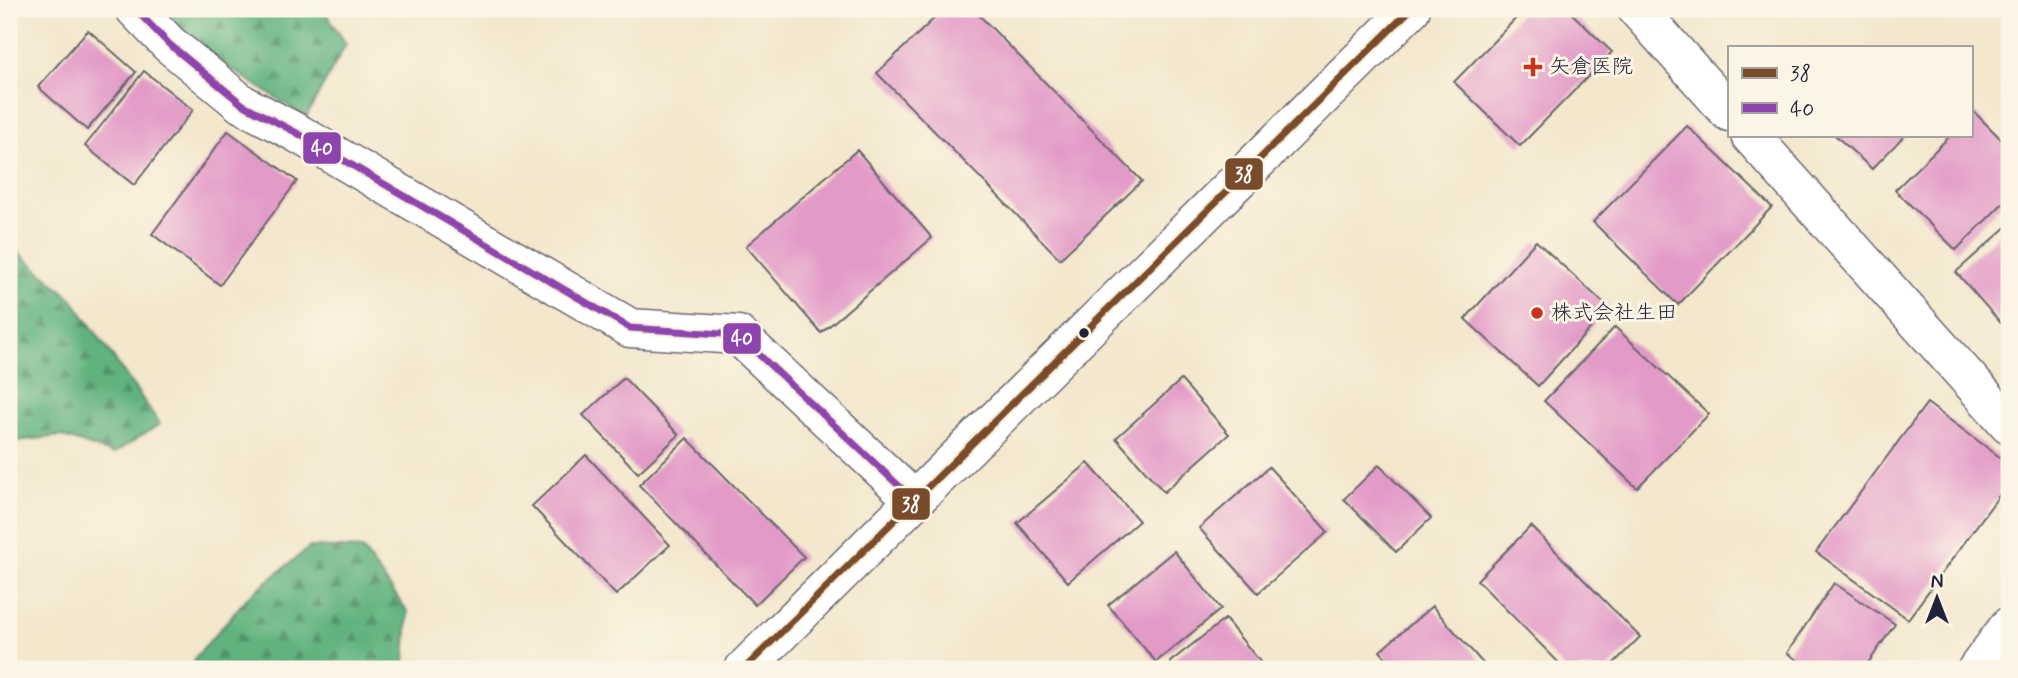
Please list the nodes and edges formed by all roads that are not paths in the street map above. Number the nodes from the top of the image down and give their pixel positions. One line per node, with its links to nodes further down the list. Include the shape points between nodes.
1 (135, 9): 7 (street, via 169,44 242,104 630,328 738,335)
2 (1412, 9): 7 (street)
3 (1637, 9): 4 (street)
4 (1728, 111)
5 (1751, 136): 6 (street)
6 (2009, 424)
7 (913, 499): 9 (street)
8 (2009, 626): 10 (street)
9 (744, 669)
10 (1977, 669)

